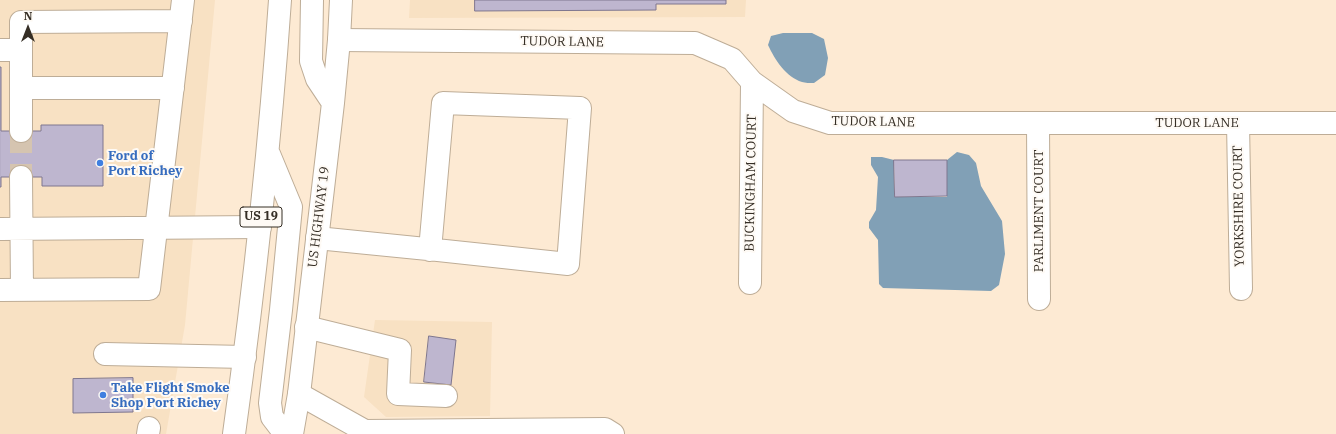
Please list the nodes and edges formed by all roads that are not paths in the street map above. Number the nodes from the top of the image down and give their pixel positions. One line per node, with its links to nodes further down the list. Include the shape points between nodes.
1 (183, 0): 5 (main road)
2 (280, 0): 16 (main road, US 19)
3 (312, 0): 11 (main road, via 311,61 317,79)
4 (340, 0): 6 (main road, US HIGHWAY 19)
5 (181, 21): 7 (main road, via 21,22); 10 (main road)
6 (338, 40): 8 (main road, TUDOR LANE, via 695,43 732,58); 11 (main road, US HIGHWAY 19)
7 (10, 50): 9 (main road)
8 (752, 82): 12 (main road, TUDOR LANE, via 793,111 830,123); 24 (main road, BUCKINGHAM COURT)
9 (21, 88): 10 (main road); 15 (main road)
10 (173, 88): 19 (main road)
11 (333, 103): 22 (main road, US HIGHWAY 19)
12 (1038, 123): 13 (main road, TUDOR LANE); 28 (main road, PARLIMENT COURT)
13 (1238, 123): 14 (main road, TUDOR LANE); 25 (main road, YORKSHIRE COURT)
14 (1336, 123)
15 (21, 130)
16 (268, 151): 18 (main road, US 19); 36 (main road, via 291,207 270,403 272,417)
17 (21, 177): 21 (main road)
18 (260, 227): 19 (main road); 31 (main road, US 19)
19 (156, 228): 21 (main road); 27 (main road, via 149,289)
20 (0, 229): 21 (main road)
21 (21, 229): 27 (main road)
22 (317, 238): 23 (main road); 29 (main road, US HIGHWAY 19)
23 (430, 250): 23 (main road, via 568,264 580,108 444,103)
24 (750, 284)
25 (1241, 289)
26 (0, 290): 27 (main road)
27 (22, 290)
28 (1039, 299)
29 (306, 327): 32 (main road, US HIGHWAY 19); 33 (main road, via 400,350 398,394)
30 (105, 354): 31 (main road)
31 (245, 357): 35 (main road, US 19)
32 (299, 394): 34 (main road, via 365,431); 37 (main road, US HIGHWAY 19)
33 (446, 396)
34 (384, 432): 38 (main road, via 606,429)
35 (234, 434)
36 (285, 434)
37 (292, 434)
38 (613, 434)

